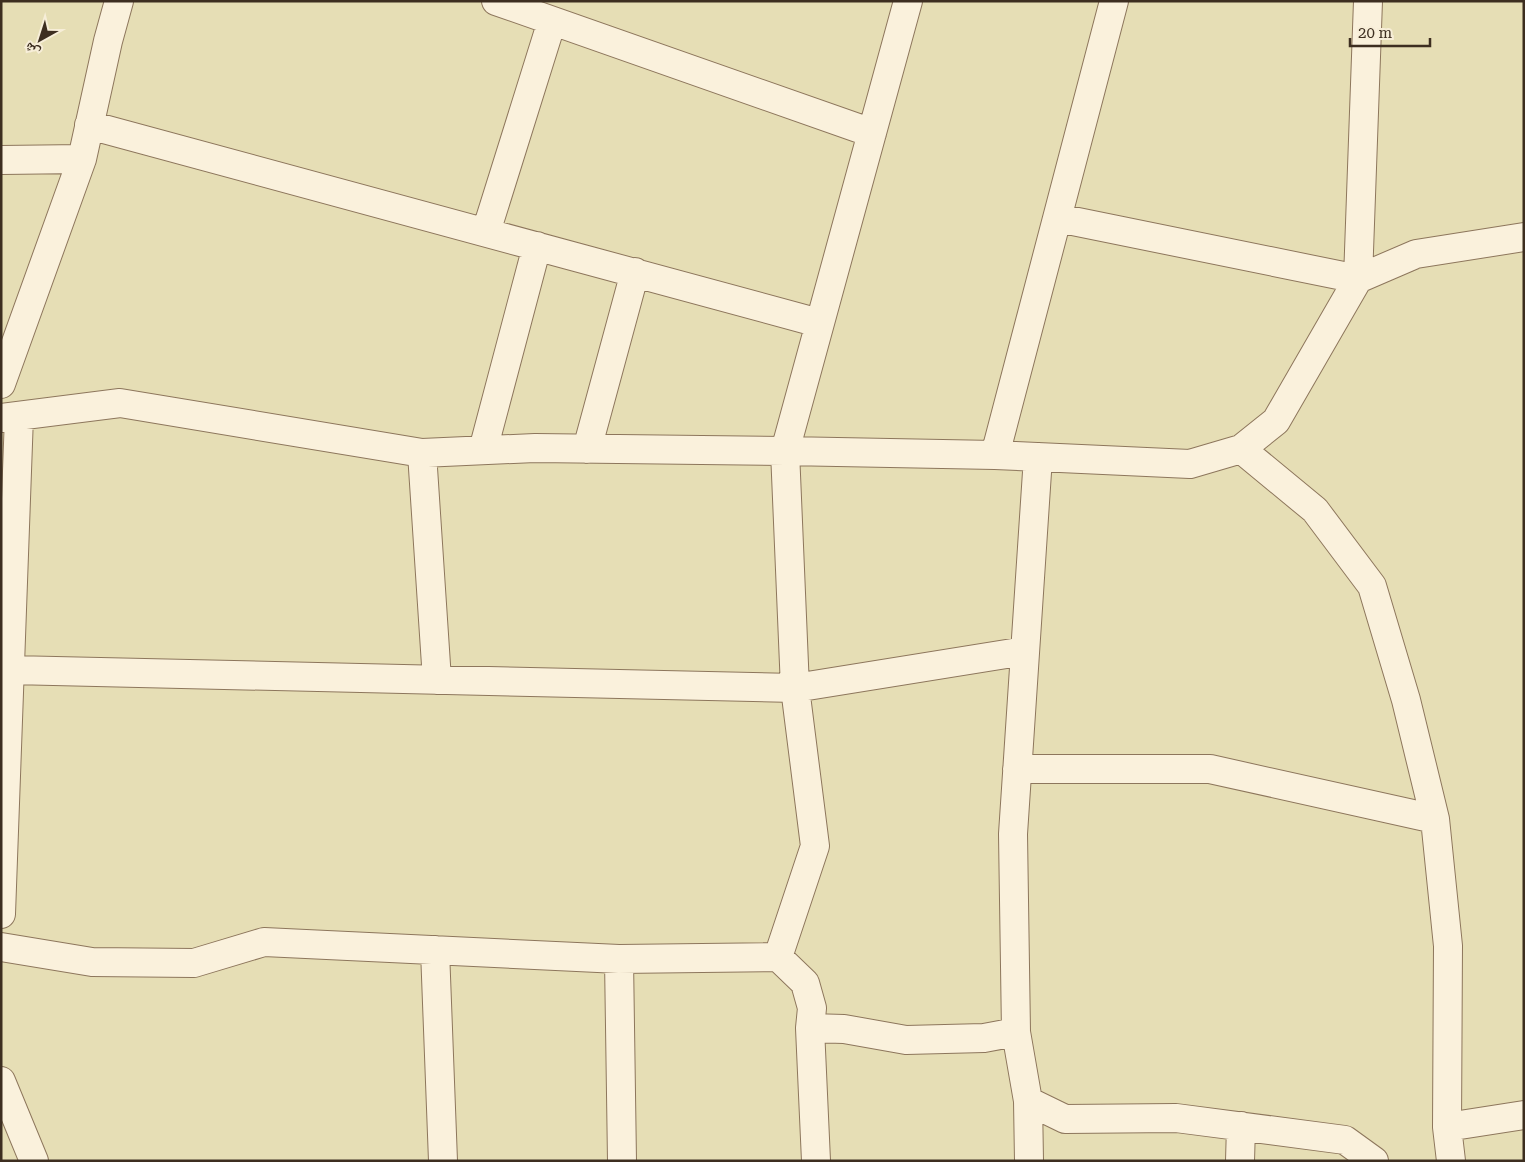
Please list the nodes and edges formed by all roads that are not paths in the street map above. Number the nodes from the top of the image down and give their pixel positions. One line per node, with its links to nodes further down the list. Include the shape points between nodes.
1 (119, 1): 7 (street)
2 (496, 1): 6 (street)
3 (908, 1): 8 (street)
4 (1114, 1): 11 (street)
5 (1368, 1): 16 (street)
6 (552, 21): 8 (street); 12 (street)
7 (89, 125): 9 (street); 12 (street)
8 (872, 133): 17 (street)
9 (82, 158): 10 (street); 18 (street)
10 (1, 160)
11 (1058, 218): 16 (street); 25 (street)
12 (486, 232): 14 (street)
13 (1524, 237): 16 (street, via 1416,254)
14 (537, 246): 15 (street); 22 (street)
15 (635, 272): 17 (street); 20 (street)
16 (1358, 279): 21 (street, via 1276,421)
17 (820, 323): 23 (street)
18 (1, 384)
19 (10, 417): 24 (street, via 120,403); 28 (street)
20 (587, 449): 22 (street); 23 (street)
21 (1241, 449): 26 (street, via 1190,464); 32 (street, via 1316,510 1372,586 1406,700)
22 (483, 450): 24 (street)
23 (784, 451): 25 (street); 30 (street)
24 (422, 453): 29 (street)
25 (995, 455): 26 (street)
26 (1038, 457): 27 (street)
27 (1025, 651): 30 (street); 31 (street)
28 (11, 670): 29 (street); 33 (street)
29 (437, 680): 30 (street)
30 (795, 688): 36 (street, via 816,846)
31 (1017, 769): 32 (street, via 1210,769); 39 (street, via 1013,834)
32 (1435, 819): 44 (street, via 1448,946)
33 (1, 914)
34 (1, 947): 35 (street, via 92,962 194,963 264,942)
35 (435, 950): 37 (street); 46 (street)
36 (778, 957): 37 (street); 38 (street, via 805,983 812,1008)
37 (619, 958): 47 (street)
38 (810, 1028): 39 (street, via 844,1029 906,1040 984,1038); 48 (street)
39 (1016, 1032): 41 (street)
40 (1, 1081): 45 (street)
41 (1028, 1101): 43 (street, via 1065,1118 1176,1118); 49 (street)
42 (1524, 1115): 44 (street)
43 (1241, 1126): 50 (street); 51 (street, via 1345,1140)
44 (1447, 1127): 52 (street)
45 (34, 1161)
46 (443, 1161)
47 (622, 1161)
48 (816, 1161)
49 (1029, 1161)
50 (1240, 1161)
51 (1374, 1161)
52 (1451, 1161)

